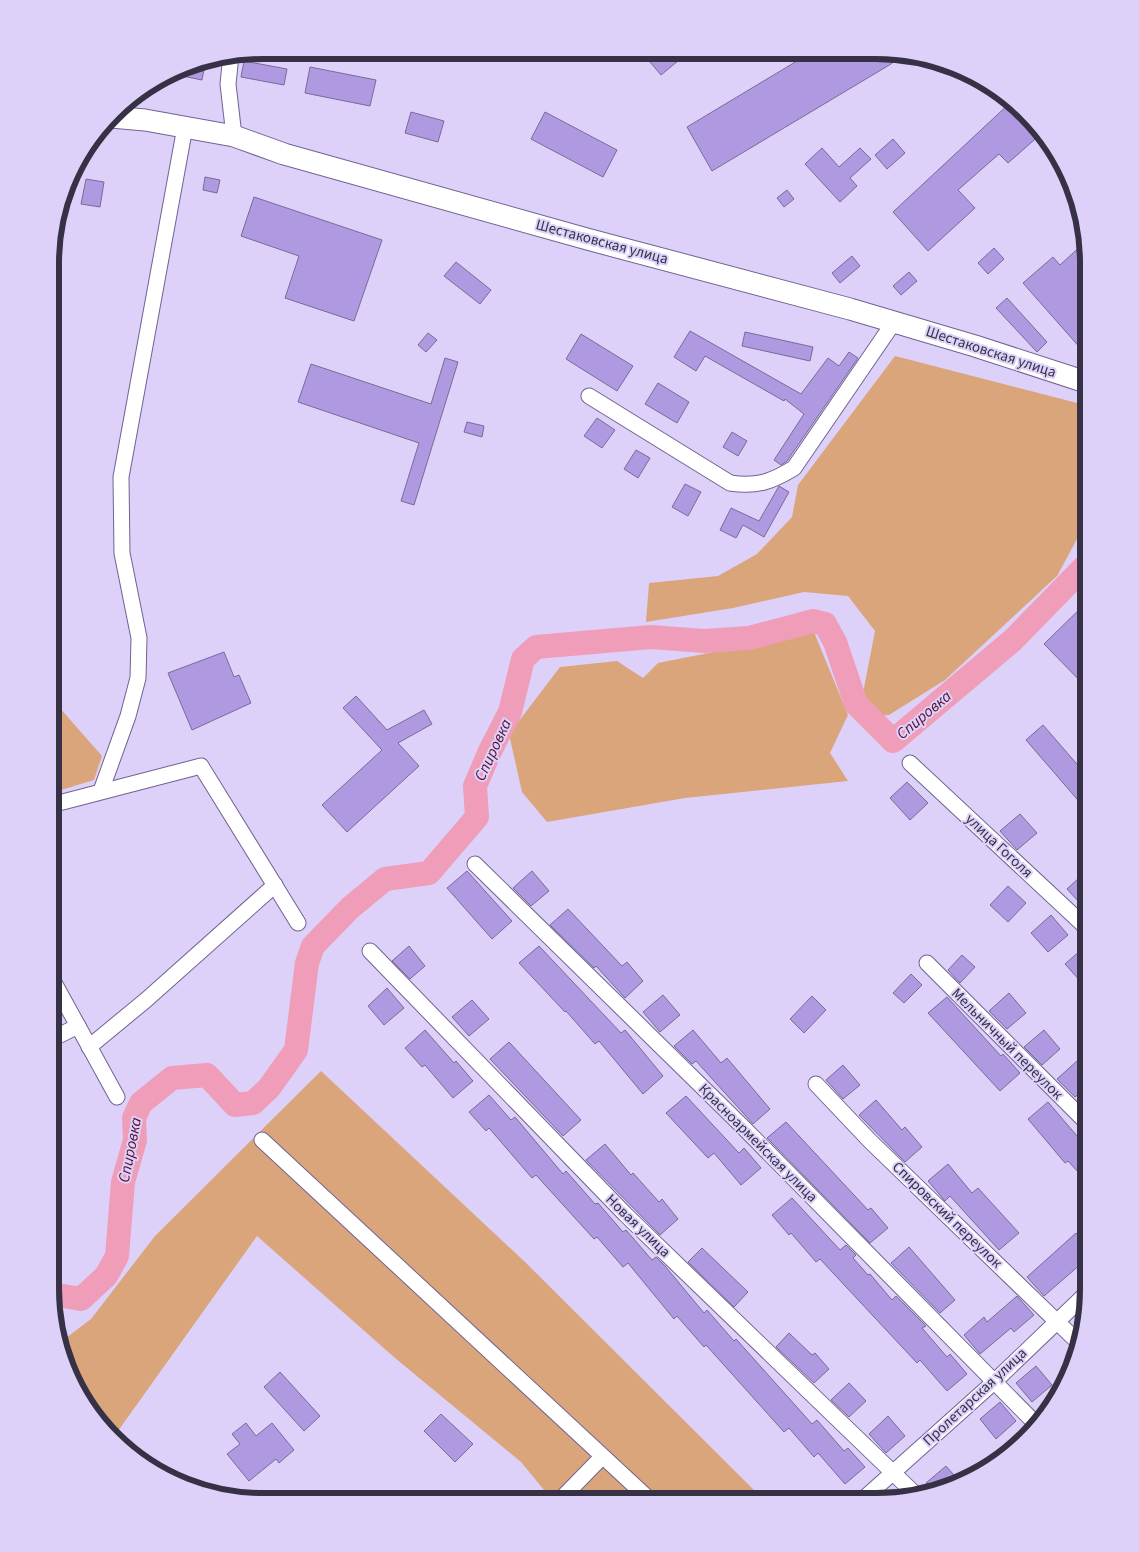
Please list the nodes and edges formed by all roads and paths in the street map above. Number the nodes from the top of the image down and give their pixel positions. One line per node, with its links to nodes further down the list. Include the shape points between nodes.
1 (230, 61): 4 (street, via 228,84)
2 (119, 119): 3 (main road, Шестаковская улица)
3 (185, 127): 4 (main road, Шестаковская улица); 9 (street, via 121,478 122,553 139,638 138,678)
4 (234, 136): 5 (main road, Шестаковская улица, via 284,154)
5 (894, 322): 6 (main road, Шестаковская улица); 7 (street, via 794,468 772,481 746,485 730,482)
6 (1080, 381)
7 (589, 396)
8 (910, 763): 13 (street, улица Гоголя)
9 (101, 791): 10 (street); 12 (street, via 201,766)
10 (59, 803)
11 (475, 864): 28 (street, Красноармейская улица, via 744,1128)
12 (275, 885): 14 (street); 20 (street)
13 (1080, 922)
14 (298, 923)
15 (370, 951): 31 (street, Новая улица, via 625,1214)
16 (926, 963): 23 (street, Мельничный переулок)
17 (59, 993): 18 (street)
18 (78, 1026): 19 (street); 20 (street)
19 (59, 1036)
20 (90, 1047): 22 (street)
21 (816, 1084): 26 (street, Спировский переулок, via 870,1141)
22 (117, 1096)
23 (1080, 1116)
24 (262, 1140): 30 (street)
25 (1080, 1299): 26 (street, Пролетарская улица)
26 (1057, 1321): 27 (street, Спировский переулок); 28 (street, Пролетарская улица)
27 (1074, 1338)
28 (994, 1382): 29 (street, Красноармейская улица); 31 (street, Пролетарская улица)
29 (1033, 1421)
30 (602, 1457): 33 (street); 34 (street)
31 (894, 1472): 32 (street, Новая улица); 35 (street, Пролетарская улица)
32 (911, 1490)
33 (567, 1493)
34 (641, 1493)
35 (870, 1493)

